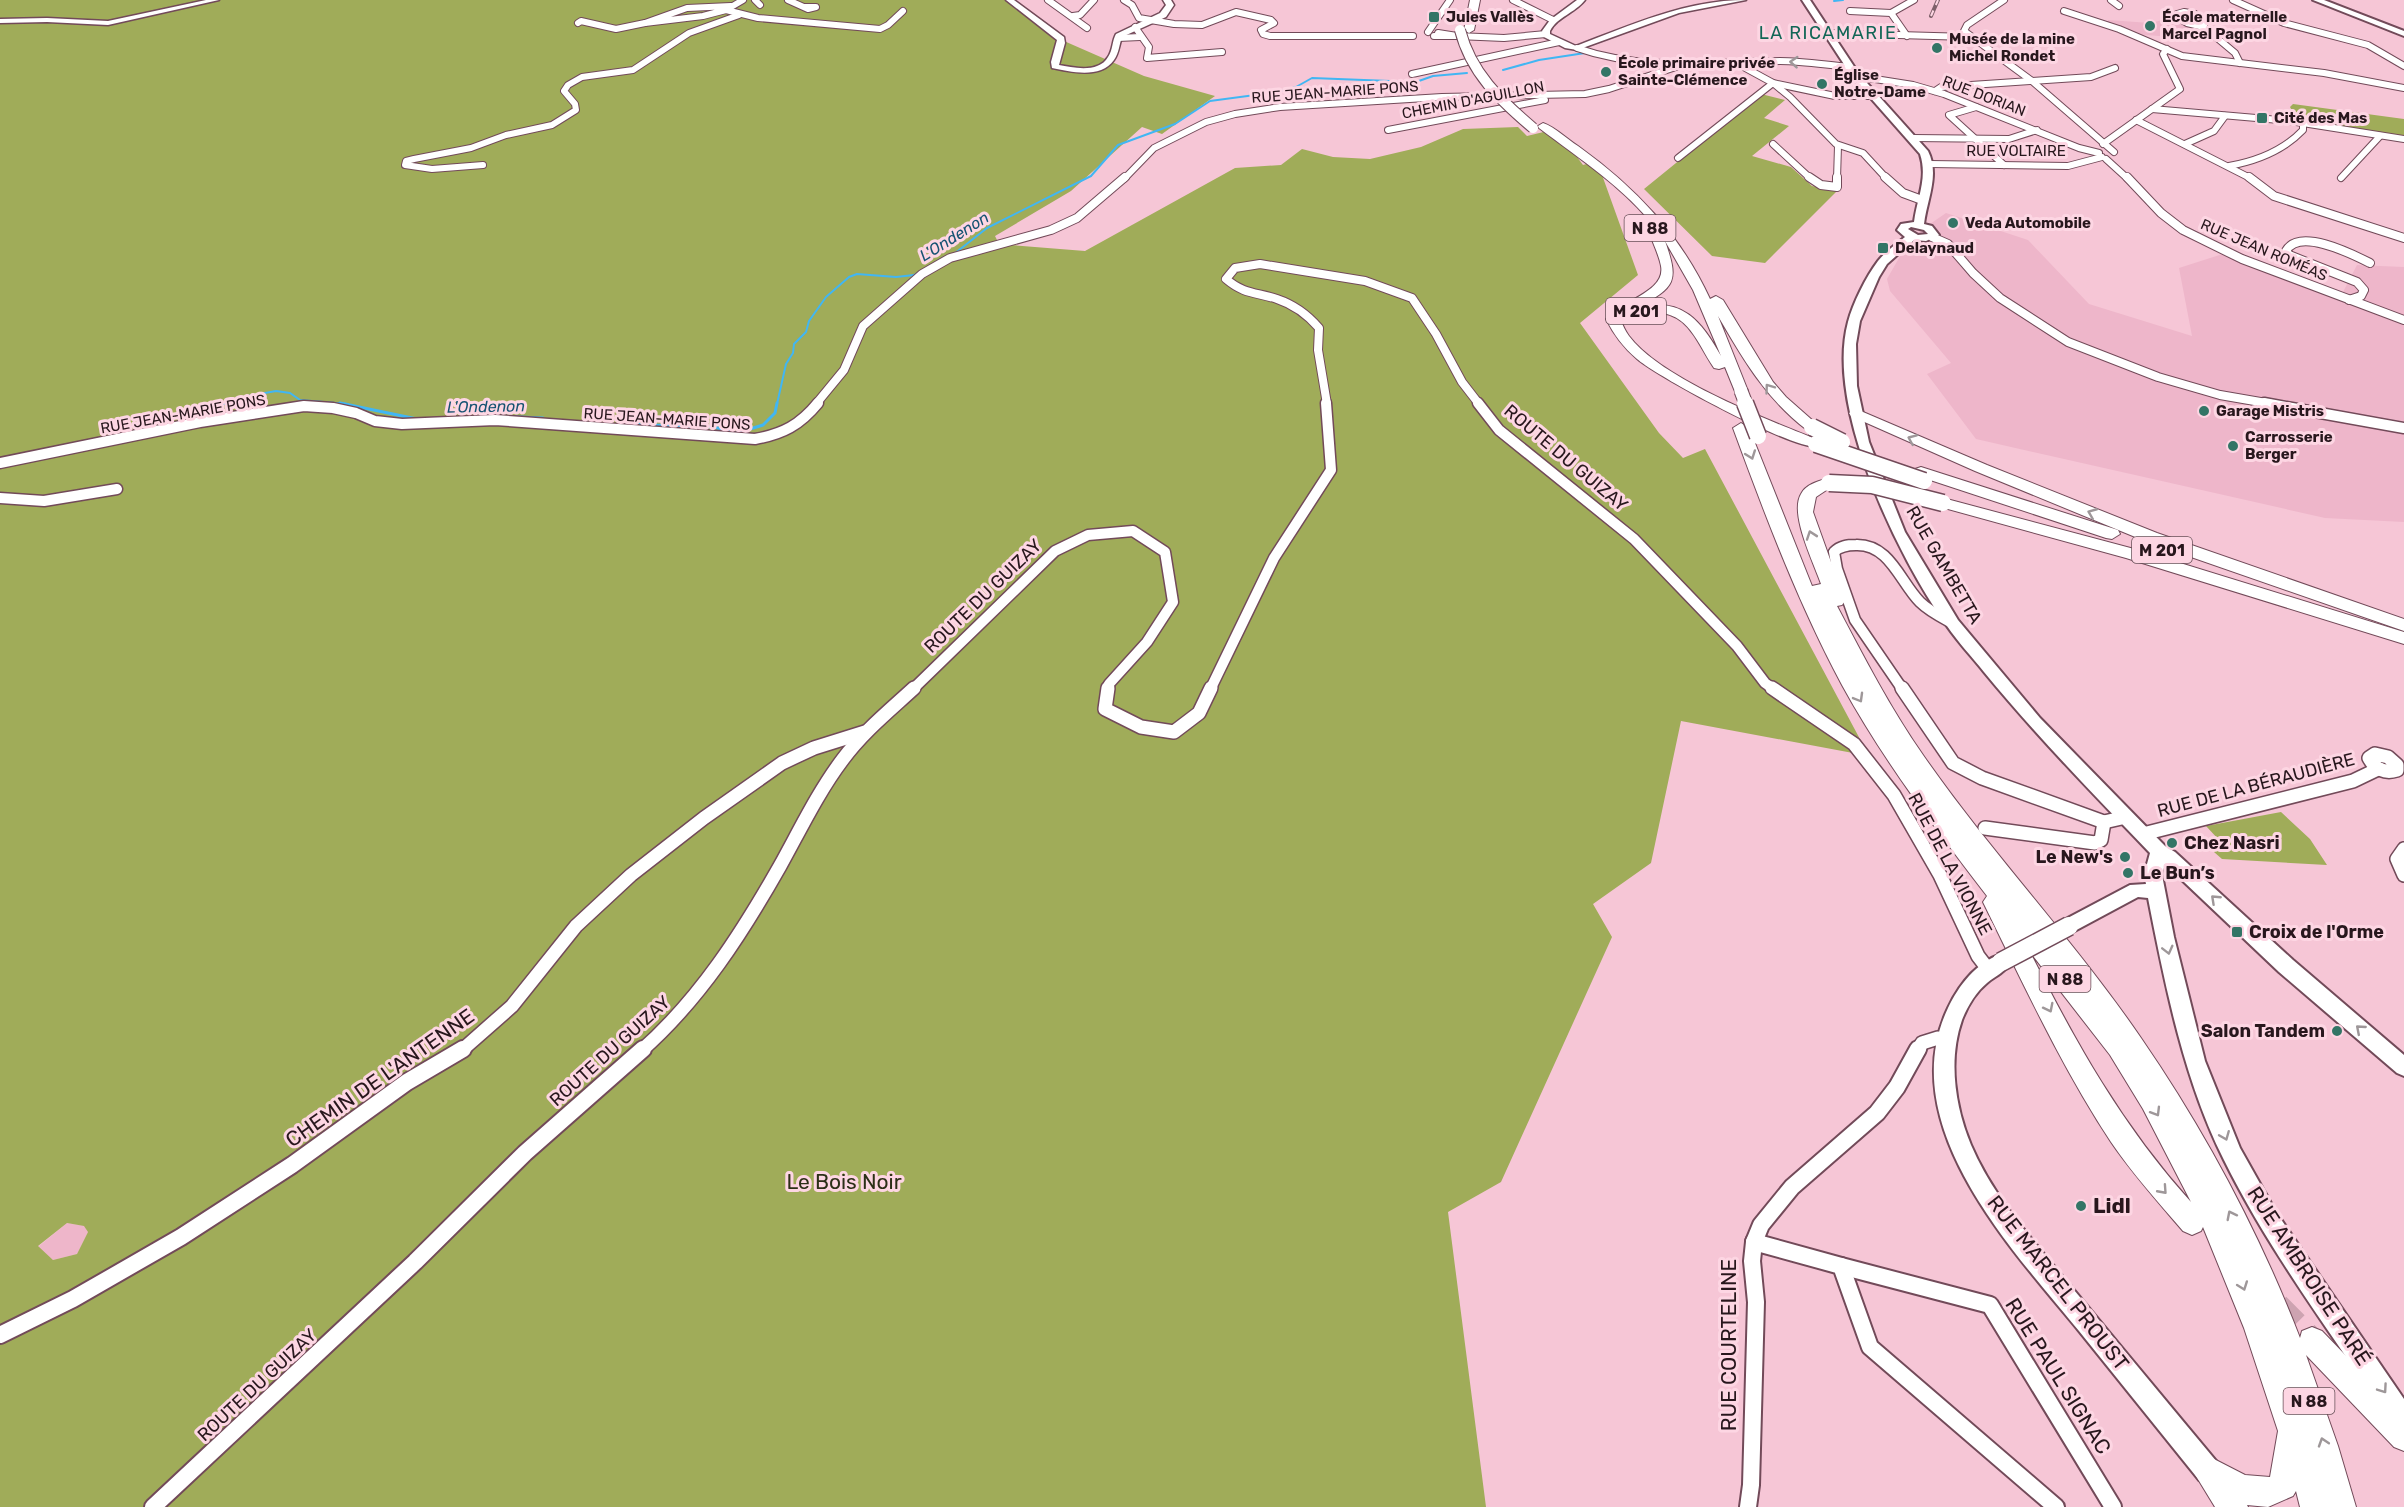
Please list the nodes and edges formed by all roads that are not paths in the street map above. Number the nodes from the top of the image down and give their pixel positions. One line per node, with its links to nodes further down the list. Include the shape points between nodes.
1 (212, 0): 34 (street, via 108,23)
2 (743, 0): 25 (street)
3 (788, 0): 21 (street); 24 (street)
4 (1010, 0): 48 (street, via 1061,39 1055,66 1089,70 1106,64)
5 (1048, 0): 31 (street)
6 (1094, 0): 31 (street, via 1080,15)
7 (1124, 0): 32 (street, via 1139,18)
8 (1167, 0): 32 (street, via 1168,10)
9 (1450, 0): 41 (street)
10 (1467, 0): 40 (highway, via 1461,16)
11 (1475, 0): 40 (highway, N 88)
12 (1513, 0): 33 (street)
13 (1581, 0): 33 (street)
14 (1742, 0): 50 (street, via 1677,11)
15 (1806, 0): 42 (main road)
16 (1914, 0): 29 (street)
17 (2004, 0): 47 (street, via 1967,25 1964,31)
18 (2111, 0): 23 (street)
19 (2233, 0): 56 (street, via 2284,23 2368,45)
20 (2317, 0): 44 (main road)
21 (799, 1)
22 (710, 2): 25 (street); 36 (street, via 677,9)
23 (2119, 6)
24 (804, 7)
25 (729, 8): 30 (street); 36 (street, via 703,16)
26 (903, 11): 30 (street, via 892,24 880,29)
27 (1850, 11): 29 (street)
28 (2064, 11): 51 (street)
29 (1891, 13): 45 (street)
30 (739, 15): 87 (street, via 684,34 641,67 569,84 564,91 576,110 546,126 474,147 417,157 405,165 432,169)
31 (1073, 16): 39 (street)
32 (1153, 20): 37 (street); 41 (street, via 1202,25 1236,12 1271,20 1274,23 1261,30 1270,36)
33 (1553, 20): 43 (street)
34 (0, 21)
35 (578, 23): 36 (street, via 616,29)
36 (645, 23)
37 (1135, 27): 46 (street); 48 (street)
38 (2204, 27): 53 (street)
39 (1087, 28)
40 (1462, 32): 41 (street); 43 (street, via 1504,38); 72 (highway, N 88, bridge, via 1475,69 1505,103)
41 (1433, 33)
42 (1828, 33): 45 (street); 57 (main road)
43 (1546, 34): 49 (street)
44 (2404, 34)
45 (1907, 36): 47 (street)
46 (1140, 37): 48 (street); 52 (street, via 1149,46 1147,58)
47 (1970, 37): 61 (street)
48 (1118, 38)
49 (1559, 42): 50 (street); 59 (street)
50 (1576, 48): 55 (street)
51 (2166, 50): 53 (street, via 2182,56); 68 (street, via 2163,54 2180,90)
52 (1222, 52)
53 (2239, 61): 63 (street)
54 (1739, 64): 55 (street); 57 (street, one-way to 54, via 1782,61); 62 (street)
55 (1682, 66): 65 (street, RUE JEAN-MARIE PONS, via 1609,89)
56 (2404, 66)
57 (1850, 67): 60 (main road)
58 (2115, 68): 61 (street, via 2091,77)
59 (1412, 74)
60 (1856, 76): 64 (street, RUE DORIAN); 66 (main road)
61 (2032, 81): 64 (street, via 1941,87); 76 (street)
62 (1773, 83): 66 (street, via 1835,96); 83 (street); 85 (street)
63 (2404, 87)
64 (1935, 91): 67 (street, RUE DORIAN)
65 (1563, 94): 73 (street, CHEMIN D'AGUILLON); 104 (street, RUE JEAN-MARIE PONS, via 1280,107 1206,122 1154,148 1118,185 1077,218 1051,230 950,258 922,274 863,326 844,370 811,411 777,435 755,439 495,420 402,424 375,421 333,408 304,406 200,422)
66 (1873, 96): 78 (main road)
67 (1976, 107): 74 (street, RUE DORIAN); 80 (street, via 1949,115)
68 (2152, 109): 69 (street); 70 (street)
69 (2224, 116): 71 (street); 82 (street, via 2223,123 2207,136)
70 (2136, 120): 75 (street); 82 (street)
71 (2303, 123): 77 (street); 89 (street, via 2296,138 2259,159)
72 (1538, 127): 93 (highway, N 88, via 1625,201); 97 (highway, N 88, via 1636,199)
73 (1388, 130)
74 (2037, 130): 80 (street, via 2009,139); 84 (street, RUE DORIAN, via 2085,150)
75 (2120, 132): 76 (street); 84 (street)
76 (2095, 136): 84 (street)
77 (2380, 136): 79 (street); 90 (street)
78 (1913, 138): 80 (street); 86 (main road)
79 (2404, 139)
80 (1976, 140): 88 (street)
81 (1773, 144): 83 (street, via 1816,184 1829,189 1837,187)
82 (2186, 144): 89 (street)
83 (1838, 146): 91 (street, via 1864,153 1897,191)
84 (2106, 154): 88 (street, RUE VOLTAIRE, via 2068,166); 98 (street, RUE JEAN ROMÉAS, via 2161,213 2183,230 2242,259)
85 (1678, 158)
86 (1930, 164): 88 (street, RUE VOLTAIRE); 91 (main road, via 1930,181)
87 (483, 165)
88 (2004, 165)
89 (2229, 166): 95 (street, via 2274,196)
90 (2341, 178)
91 (1922, 200): 92 (main road)
92 (1915, 231): 94 (main road); 101 (main road, RUE GAMBETTA, via 1883,262 1854,321 1850,363)
93 (1656, 234): 100 (highway, N 88, via 1681,269); 103 (highway, M 201, via 1668,268 1664,282 1656,292 1621,309 1613,319 1615,329 1646,358 1682,382 1741,413)
94 (1932, 237): 102 (street, via 1948,244 2000,298 2067,342 2097,355 2220,395)
95 (2404, 237)
96 (2370, 263): 98 (street, via 2313,242 2301,240 2288,247 2289,255 2357,282 2364,291)
97 (1689, 266): 103 (highway, one-way to 97, via 1772,393 1706,282); 113 (highway, N 88, bridge, via 1708,305 1805,562)
98 (2349, 300): 99 (street, RUE JEAN ROMÉAS)
99 (2404, 320)
100 (1719, 365): 103 (highway, M 201, via 1695,325 1680,315 1641,310 1623,320 1622,326 1636,344 1689,380 1739,406); 122 (highway, N 88, one-way to 122, via 1761,482 1857,696 1899,762)
101 (1856, 413): 109 (main road, RUE GAMBETTA, via 1863,442 1898,532); 110 (highway, one-way to 101, via 2151,537)
102 (2404, 428)
103 (1814, 436): 105 (highway, M 201, bridge)
104 (0, 463)
105 (1919, 474): 108 (highway, M 201); 110 (highway, M 201)
106 (117, 489): 107 (street, via 66,501)
107 (0, 498)
108 (2210, 577): 111 (highway, M 201); 113 (highway, one-way to 108, bridge, via 1828,582 1809,527 1805,512 1808,495 1821,485 1845,481 1885,486)
109 (1952, 623): 116 (main road, RUE GAMBETTA, via 2034,722); 117 (street, via 1918,600 1882,553 1853,544 1834,552 1855,620 1953,763 1982,778)
110 (2404, 625)
111 (2404, 638)
112 (1800, 705): 114 (street, ROUTE DU GUIZAY, via 1765,683 1737,646 1634,538 1499,430 1462,382 1412,298 1365,281 1260,264 1235,268 1226,279 1239,290 1278,299 1305,312 1319,328 1331,470 1274,558 1199,712 1174,732 1142,727 1105,709 1109,684 1147,642 1173,602 1165,552 1133,531 1088,536 1055,551); 125 (street, RUE DE LA VIONNE, via 1854,744 1894,795 1940,875 1978,956)
113 (1882, 705): 137 (highway, N 88, one-way to 113, via 2304,1387 2282,1327 2233,1219 2174,1110 2094,990 1914,759)
114 (866, 732): 131 (street, CHEMIN DE L'ANTENNE, via 782,763 704,818 611,892 576,926 512,1006 477,1040 407,1082 292,1165 181,1237 73,1299); 138 (street, ROUTE DU GUIZAY, via 822,790 720,964 682,1011 525,1153 415,1262)
115 (2401, 772): 119 (street, RUE DE LA BÉRAUDIÈRE, via 2378,769 2353,781)
116 (2126, 817): 117 (street); 119 (main road, RUE GAMBETTA)
117 (2104, 822): 118 (street, via 2101,840 2095,843)
118 (1985, 828)
119 (2143, 834): 120 (main road, RUE GAMBETTA)
120 (2159, 851): 124 (main road, RUE AMBROISE PARÉ, via 2153,875); 127 (main road, RUE GAMBETTA, one-way to 120)
121 (2403, 852): 123 (street, via 2397,859)
122 (1974, 862): 128 (highway, one-way to 128, via 2082,1073 2120,1134); 134 (highway, N 88, one-way to 134, via 2117,1047 2182,1157 2240,1276)
123 (2404, 875)
124 (2158, 892): 125 (main road, bridge, via 2136,890); 133 (main road, RUE AMBROISE PARÉ, one-way to 133, via 2195,1061 2232,1152 2268,1220)
125 (1995, 966): 126 (main road, via 1962,996)
126 (1946, 1040): 129 (street, RUE COURTELINE, via 1922,1042 1877,1113 1792,1187 1761,1225); 136 (main road, RUE MARCEL PROUST, via 1948,1103 1962,1149 1978,1180 2025,1248)
127 (2404, 1067)
128 (2192, 1222)
129 (1754, 1242): 130 (street, RUE PAUL SIGNAC); 139 (street, RUE COURTELINE, via 1756,1312)
130 (1841, 1266): 140 (street, via 1870,1347); 141 (street, RUE PAUL SIGNAC, via 1990,1305)
131 (0, 1335)
132 (2312, 1341): 135 (highway)
133 (2404, 1420)
134 (2293, 1426): 136 (highway, via 2283,1486 2274,1493 2238,1488); 137 (highway, N 88)
135 (2404, 1437)
136 (2208, 1471): 142 (highway)
137 (2335, 1505)
138 (153, 1507)
139 (1748, 1507)
140 (2056, 1507)
141 (2114, 1507)
142 (2233, 1507)

